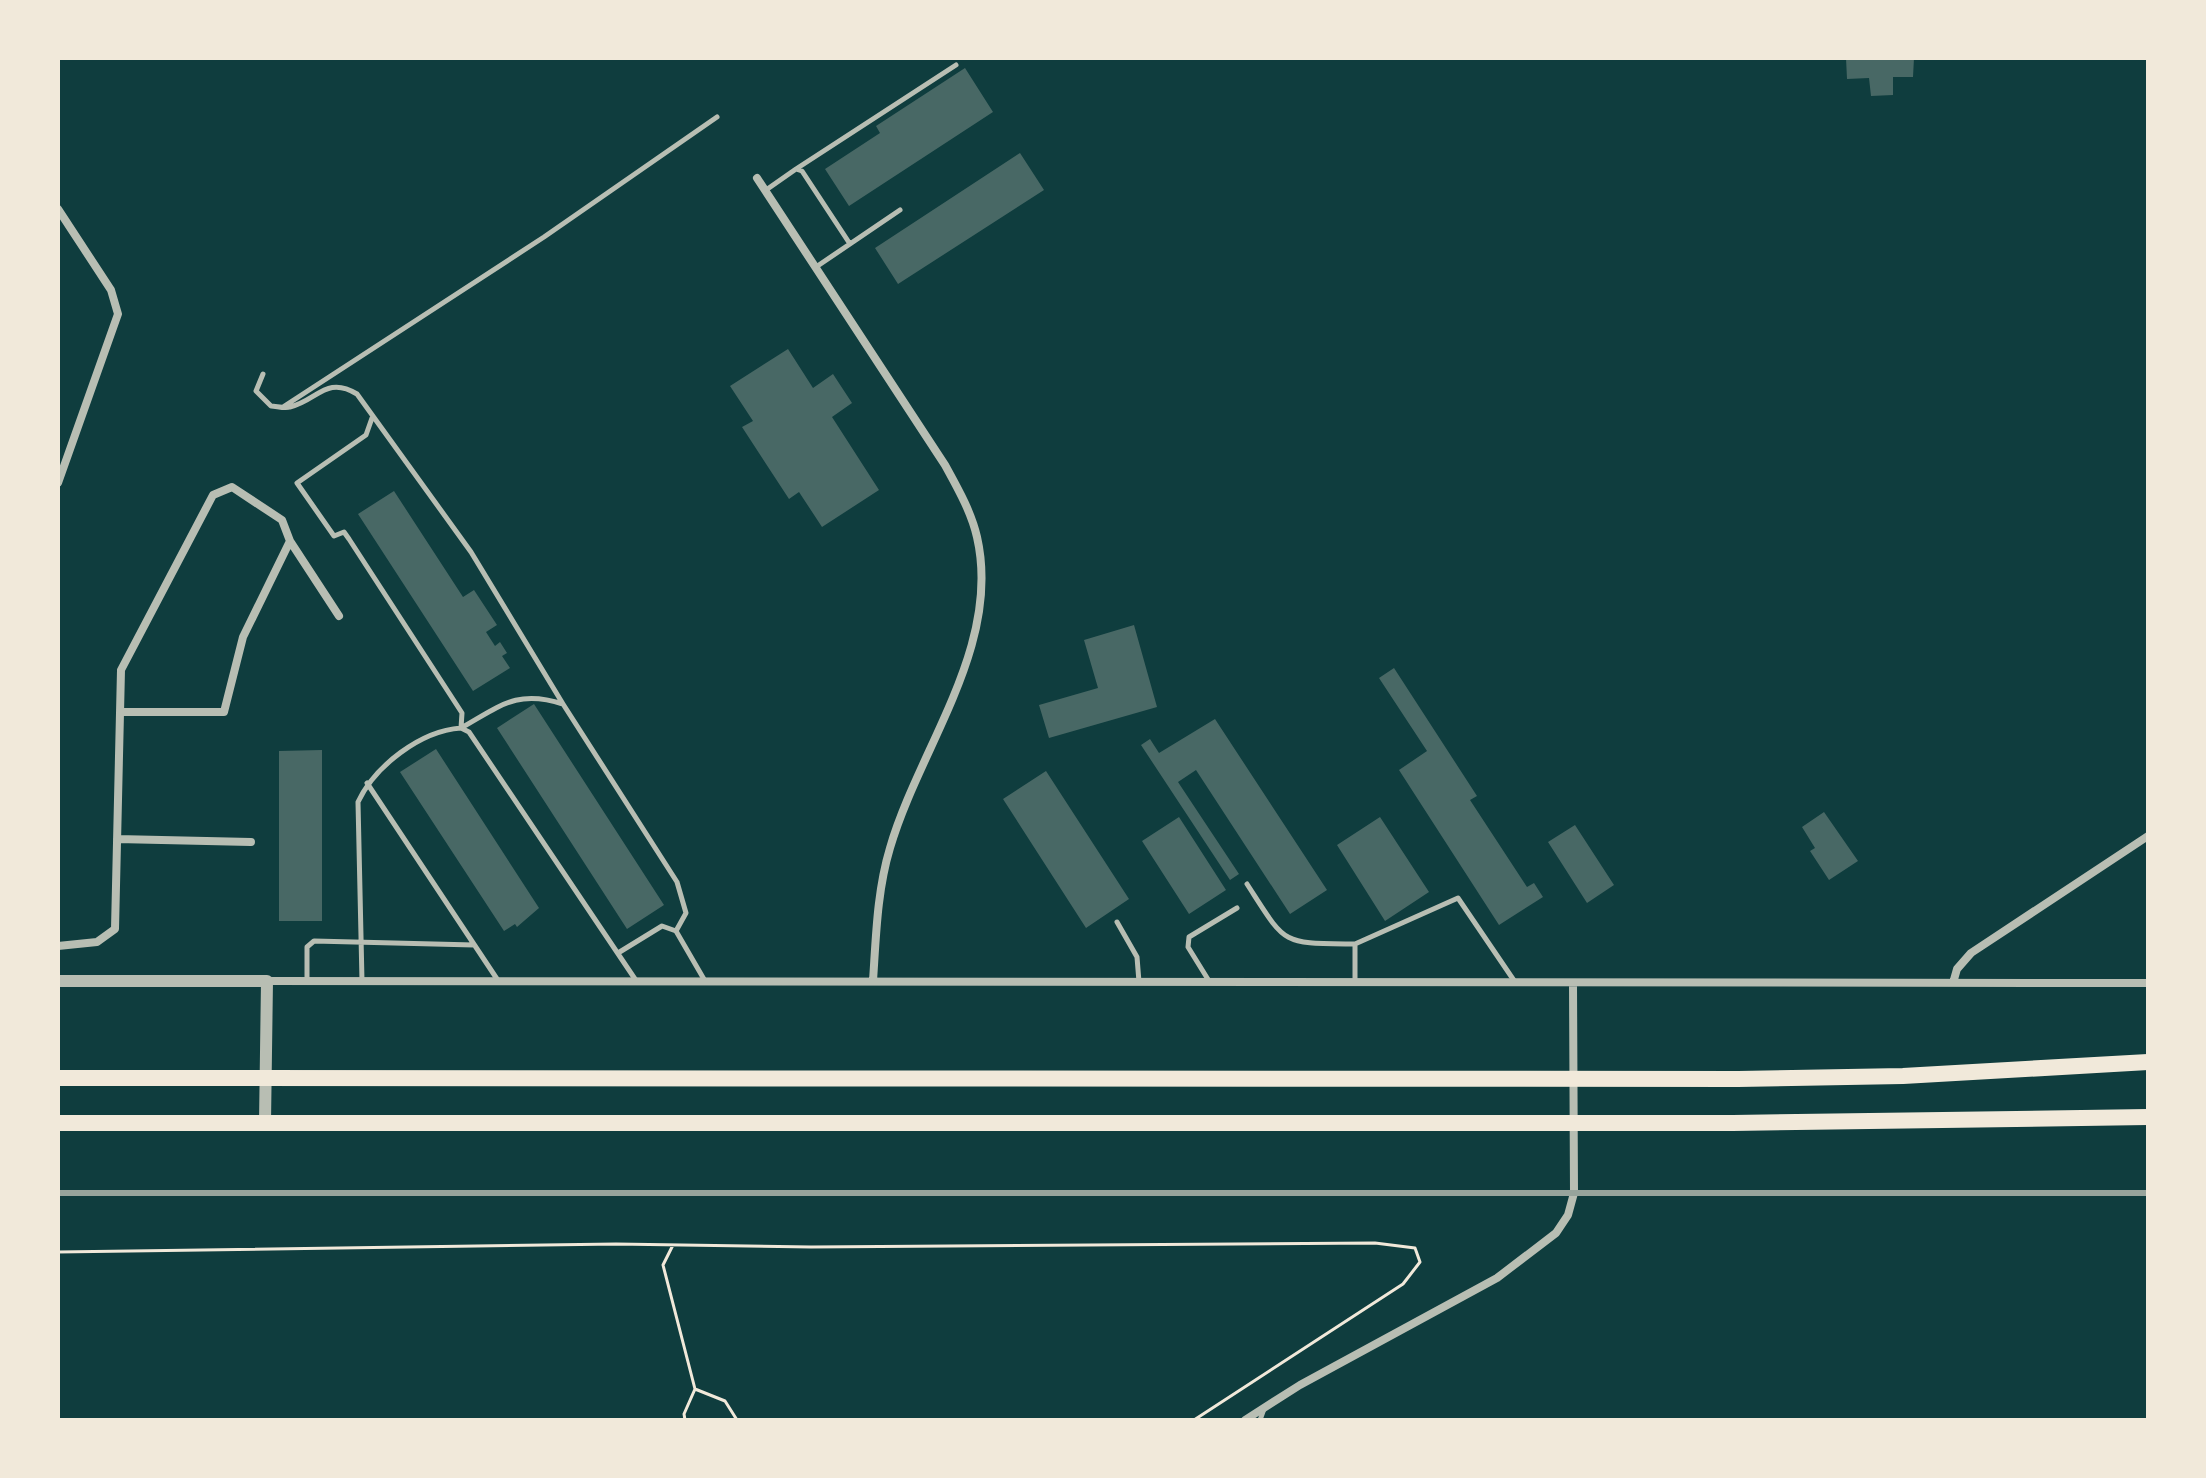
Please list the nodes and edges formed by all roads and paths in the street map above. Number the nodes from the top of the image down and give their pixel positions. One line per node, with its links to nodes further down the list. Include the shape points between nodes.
1 (956, 65): 3 (lane)
2 (717, 117): 11 (lane)
3 (796, 169): 5 (lane); 8 (lane)
4 (757, 178): 5 (street)
5 (765, 190): 9 (street)
6 (58, 209): 13 (street, via 111,290 118,314)
7 (900, 210): 8 (lane)
8 (850, 244): 9 (lane)
9 (816, 267): 35 (street, via 945,465 964,500 979,561 976,628 965,664 885,868)
10 (263, 374): 11 (lane, via 256,391 271,406)
11 (283, 407): 12 (lane, via 345,386)
12 (373, 416): 16 (lane, via 471,552); 18 (lane, via 366,435 297,483 334,536 344,532 349,539 462,713)
13 (58, 483)
14 (290, 541): 15 (street); 17 (street, via 243,637 224,712); 17 (street, via 282,520 232,487 213,495 121,670)
15 (339, 616)
16 (563, 704): 18 (lane, via 518,697); 26 (lane, via 677,882 686,913)
17 (120, 712): 21 (street)
18 (461, 728): 19 (lane, via 420,743 381,767); 31 (lane, via 469,732)
19 (367, 783): 27 (lane, via 355,810); 29 (lane)
20 (2148, 836): 45 (street, via 1971,953)
21 (117, 839): 22 (street); 30 (street, via 115,929 97,942)
22 (251, 842)
23 (1247, 884): 28 (lane, via 1288,940)
24 (1237, 908): 39 (lane, via 1189,937 1188,947)
25 (1117, 922): 38 (lane, via 1137,957)
26 (676, 931): 31 (lane, via 662,926); 37 (lane)
27 (360, 944): 29 (lane); 34 (lane, via 309,944); 36 (lane)
28 (1355, 944): 42 (lane); 43 (lane, via 1458,898)
29 (474, 945): 40 (lane)
30 (58, 946)
31 (618, 953): 41 (lane)
32 (58, 981): 33 (street)
33 (267, 981): 34 (street); 48 (street)
34 (307, 981): 36 (street)
35 (873, 981): 37 (street); 38 (street)
36 (362, 982): 40 (street)
37 (705, 982): 41 (street)
38 (1139, 982): 39 (street)
39 (1209, 982): 42 (street)
40 (499, 983): 41 (street)
41 (638, 983)
42 (1356, 983): 43 (street)
43 (1516, 983): 44 (street)
44 (1573, 983): 45 (street); 49 (street)
45 (1953, 983): 46 (street)
46 (2148, 983)
47 (2148, 1062): 49 (highway, via 1903,1076)
48 (264, 1077): 49 (highway); 50 (highway); 54 (street)
49 (1574, 1077): 52 (street)
50 (58, 1078)
51 (2148, 1117): 52 (highway)
52 (1573, 1121): 54 (highway); 58 (street, via 1574,1193 1556,1233 1497,1278)
53 (58, 1123): 54 (highway)
54 (265, 1123)
55 (673, 1245): 56 (path); 57 (path, via 663,1265); 61 (path, via 1375,1243 1415,1248 1420,1262 1403,1284)
56 (58, 1252)
57 (695, 1389): 59 (path); 60 (path, via 725,1401)
58 (1264, 1408): 62 (street); 63 (lane)
59 (685, 1420)
60 (737, 1420)
61 (1194, 1420)
62 (1245, 1420)
63 (1260, 1420)

